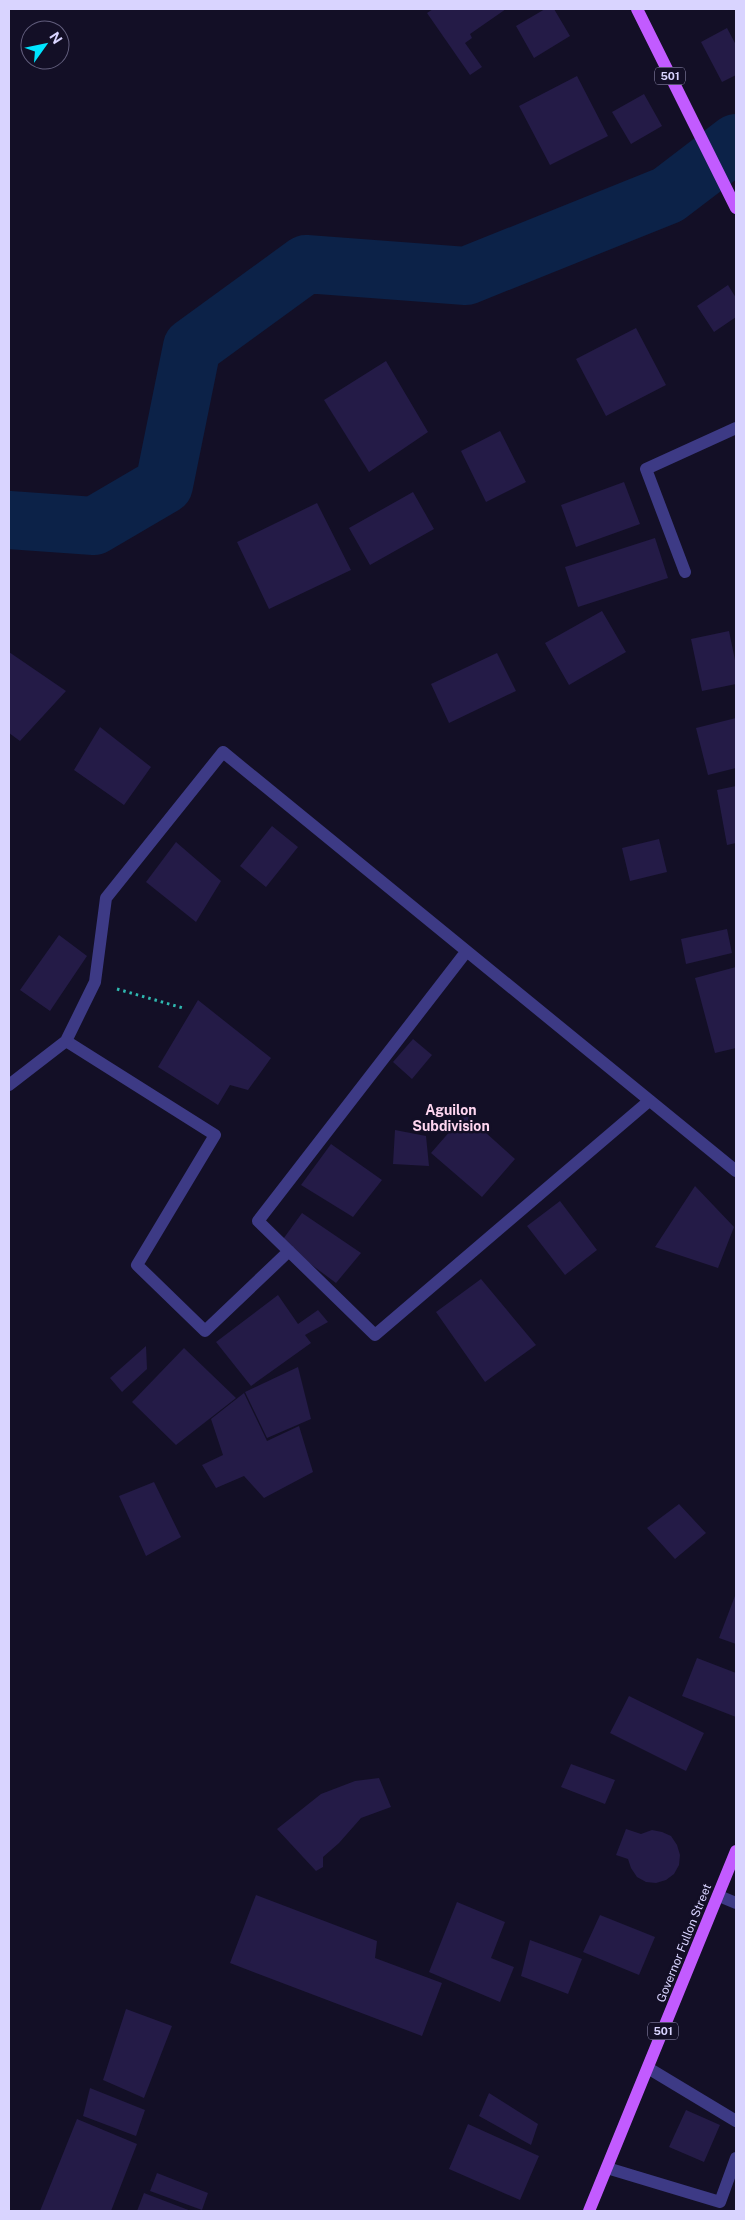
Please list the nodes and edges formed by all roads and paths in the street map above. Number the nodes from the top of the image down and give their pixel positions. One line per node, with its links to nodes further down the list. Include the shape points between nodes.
1 (637, 9): 2 (main road, 501)
2 (736, 208)
3 (736, 428): 4 (street, via 646,469)
4 (685, 572)
5 (466, 952): 6 (street, via 223,752 106,898); 10 (street); 12 (street, via 258,1221)
6 (95, 982): 7 (path); 8 (street)
7 (183, 1008)
8 (66, 1042): 9 (street); 12 (street, via 215,1135 136,1265 205,1331)
9 (9, 1085)
10 (650, 1101): 11 (street); 12 (street, via 375,1335)
11 (736, 1171)
12 (289, 1251)
13 (736, 1851): 14 (main road, Governor Fullon Street / 501)
14 (719, 1896): 15 (street); 16 (main road, Governor Fullon Street / 501)
15 (736, 1903)
16 (648, 2068): 17 (street); 19 (main road, Governor Fullon Street / 501)
17 (736, 2121)
18 (736, 2158): 19 (street, via 720,2202)
19 (606, 2168): 20 (main road, Governor Fullon Street / 501)
20 (589, 2211)

